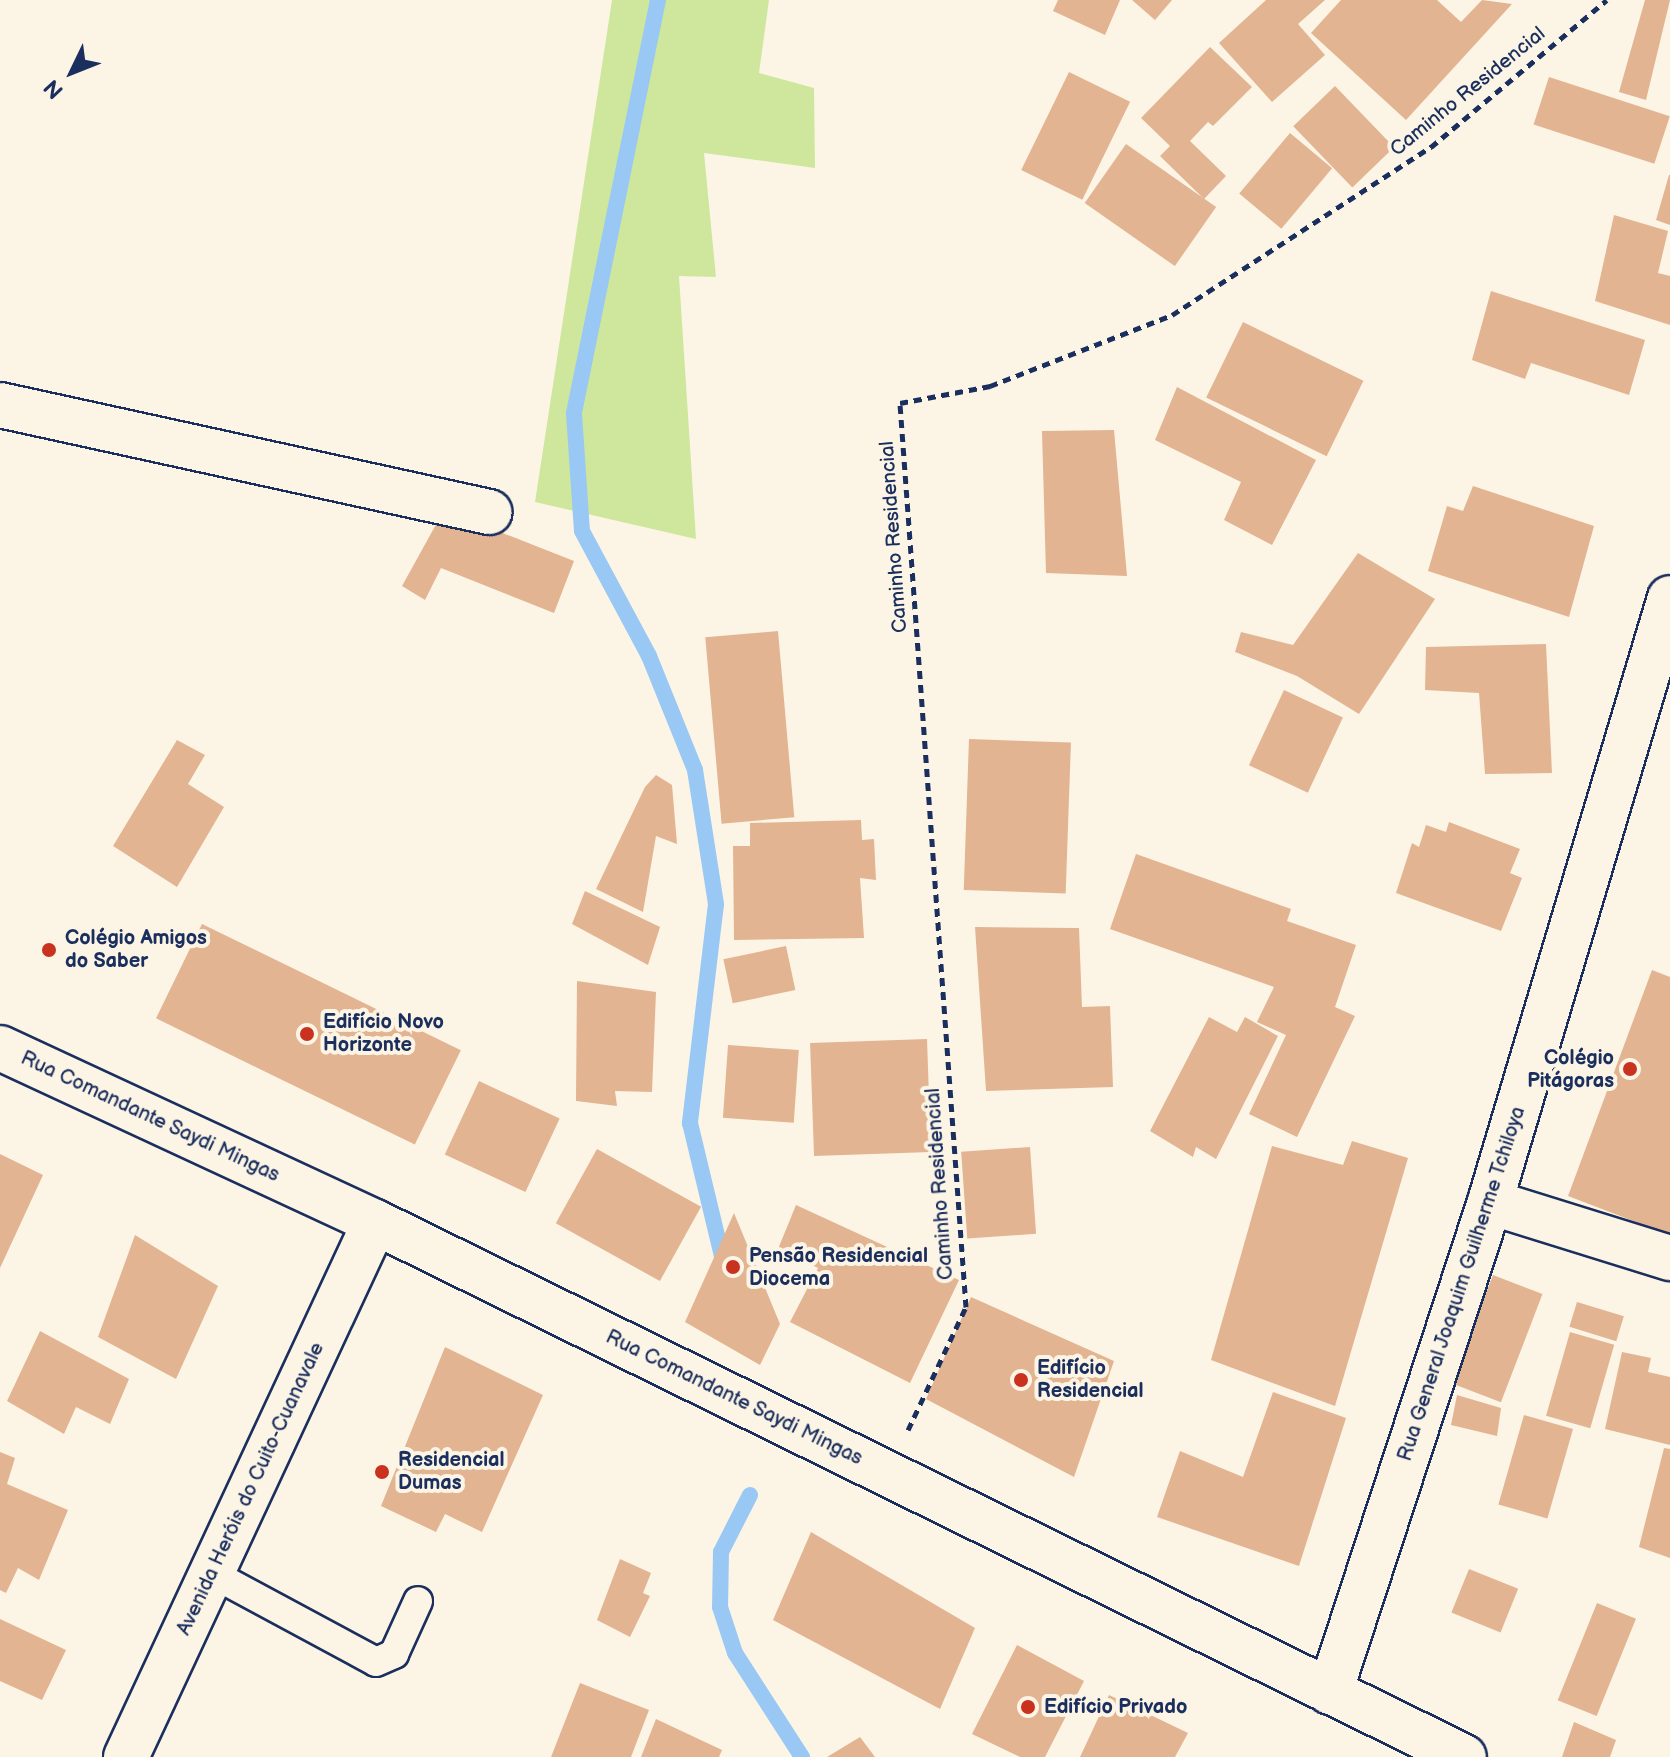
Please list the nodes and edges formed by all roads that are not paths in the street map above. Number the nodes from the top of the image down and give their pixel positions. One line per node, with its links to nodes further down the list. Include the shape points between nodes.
1 (0, 405): 2 (street)
2 (489, 512)
3 (1670, 598): 5 (street, Rua General Joaquim Guilherme Tchiloya)
4 (0, 1048): 6 (street, Rua Comandante Saydi Mingas)
5 (1490, 1202): 7 (street); 10 (street, Rua General Joaquim Guilherme Tchiloya)
6 (375, 1222): 8 (street, Avenida Heróis do Cuito-Cuanavale); 10 (street, Rua Comandante Saydi Mingas)
7 (1670, 1258)
8 (211, 1573): 9 (lane, via 376,1662 394,1654); 11 (street, Avenida Heróis do Cuito-Cuanavale)
9 (418, 1601)
10 (1330, 1692): 12 (street, Rua Comandante Saydi Mingas)
11 (126, 1757)
12 (1464, 1757)

